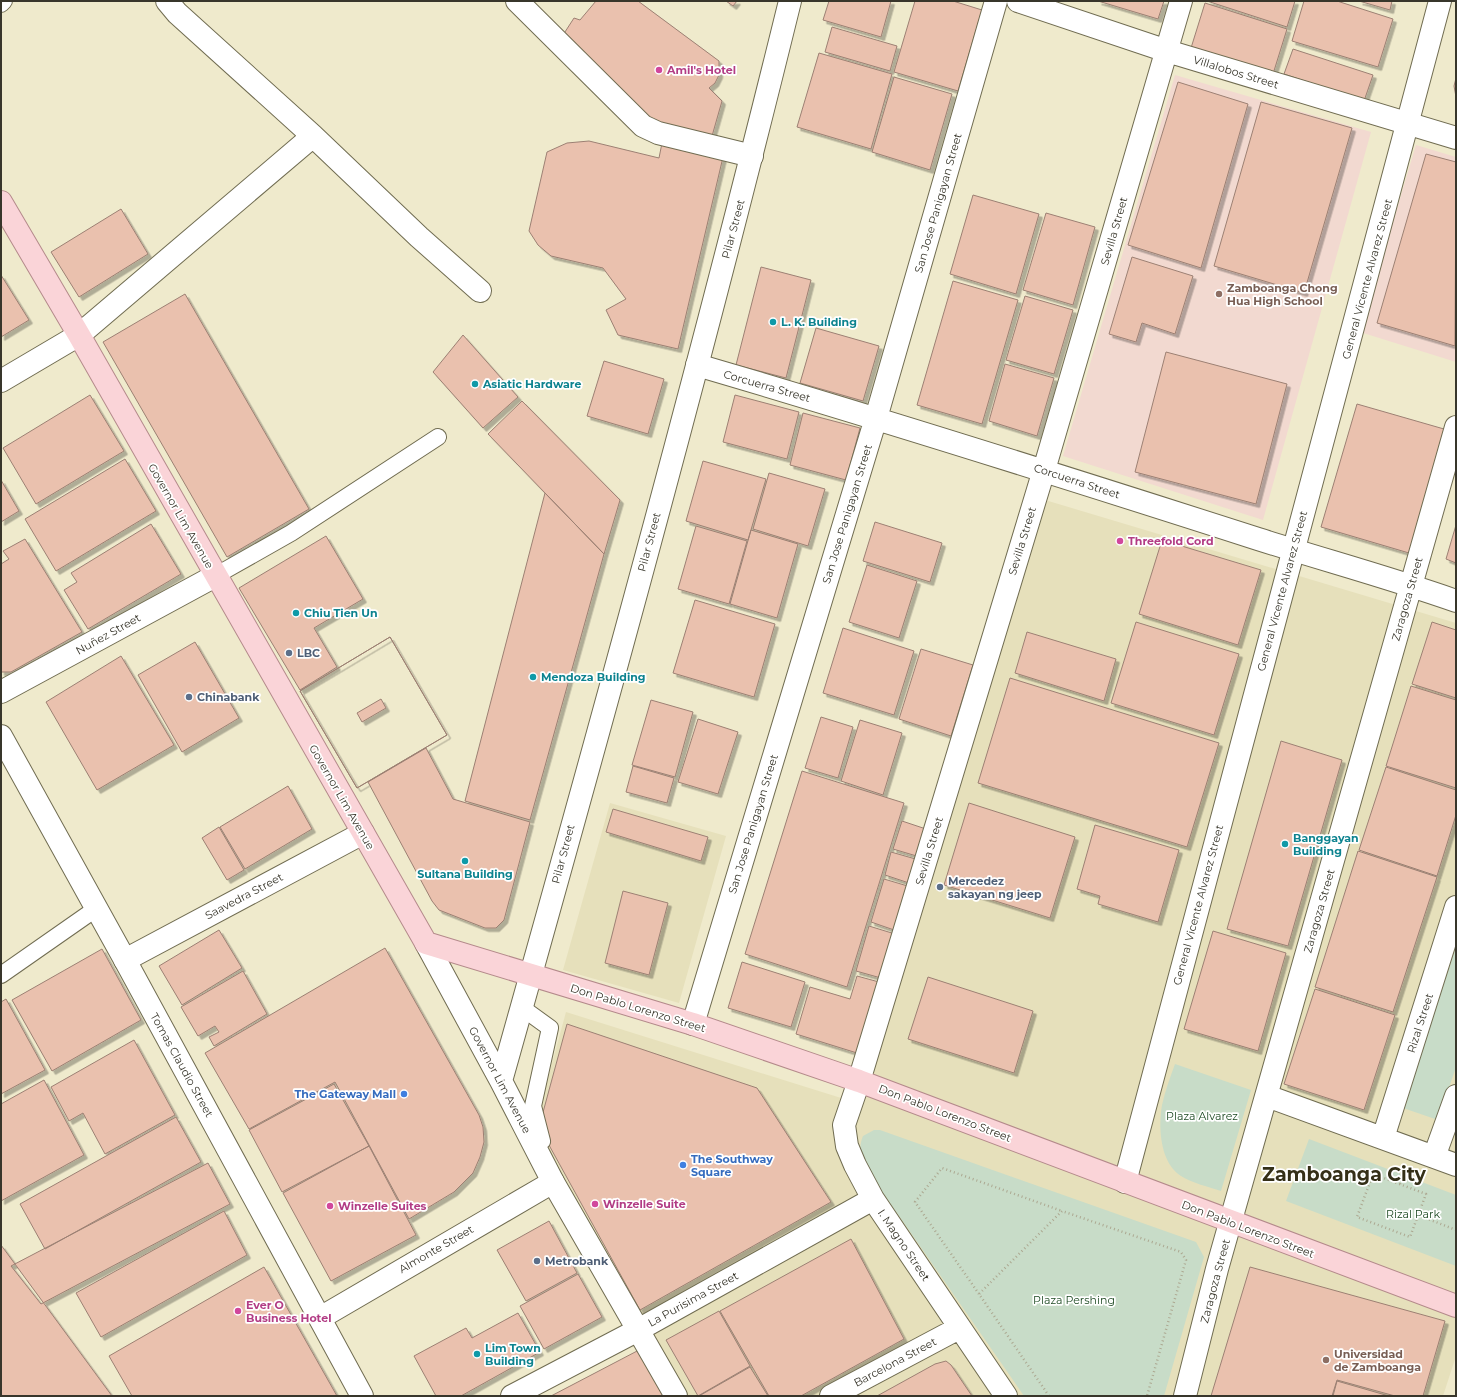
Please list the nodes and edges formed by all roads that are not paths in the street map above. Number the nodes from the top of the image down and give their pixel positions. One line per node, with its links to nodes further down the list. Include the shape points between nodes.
1 (4, 1): 9 (lane)
2 (168, 1): 12 (street, via 177,13)
3 (517, 1): 14 (street, via 643,126 658,133)
4 (790, 1): 14 (street, Pilar Street)
5 (996, 1): 20 (street, San Jose Panigayan Street)
6 (1018, 1): 10 (street, Villalobos Street)
7 (1182, 1): 10 (street, Sevilla Street)
8 (1440, 1): 11 (street, General Vicente Alvarez Street)
9 (1, 4)
10 (1167, 51): 11 (street, Villalobos Street); 23 (street, Sevilla Street)
11 (1409, 124): 13 (street, Villalobos Street); 24 (street, General Vicente Alvarez Street)
12 (313, 136): 16 (street, via 419,238); 17 (street)
13 (1456, 138)
14 (752, 156): 18 (street, Pilar Street)
15 (1, 202): 17 (main road, Governor Lim Avenue)
16 (480, 291)
17 (79, 335): 19 (street); 25 (main road, Governor Lim Avenue)
18 (697, 365): 20 (street, Corcuerra Street); 36 (street, Pilar Street)
19 (1, 381)
20 (876, 418): 23 (street, Corcuerra Street); 38 (street, San Jose Panigayan Street)
21 (1456, 427): 26 (street, Zaragoza Street)
22 (438, 436): 25 (lane, via 291,533)
23 (1044, 470): 24 (street, Corcuerra Street); 40 (street, Sevilla Street)
24 (1292, 550): 26 (street, Corcuerra Street); 48 (street, General Vicente Alvarez Street)
25 (215, 576): 28 (street, Nuñez Street); 30 (main road, Governor Lim Avenue)
26 (1411, 585): 27 (street, Corcuerra Street); 41 (street, Zaragoza Street)
27 (1456, 601)
28 (1, 692)
29 (1, 736): 32 (street, Tomas Claudio Street)
30 (363, 833): 33 (main road, Governor Lim Avenue); 34 (street, Saavedra Street)
31 (1456, 907): 43 (street, Rizal Street)
32 (97, 908): 34 (street, Tomas Claudio Street); 35 (lane)
33 (426, 943): 36 (main road, Don Pablo Lorenzo Street); 39 (street, Governor Lim Avenue)
34 (125, 960): 52 (street, Tomas Claudio Street)
35 (1, 975)
36 (530, 975): 37 (street, Pilar Street); 38 (main road, Don Pablo Lorenzo Street)
37 (521, 1007): 39 (street, Pilar Street); 44 (lane, via 550,1028 533,1106 542,1141)
38 (693, 1024): 40 (main road, Don Pablo Lorenzo Street)
39 (500, 1081): 44 (street, Governor Lim Avenue)
40 (859, 1081): 48 (main road, Don Pablo Lorenzo Street); 49 (street, I. Magno Street, via 844,1125 847,1146)
41 (1267, 1096): 43 (street); 50 (street, Zaragoza Street)
42 (1456, 1096): 45 (street)
43 (1383, 1138): 45 (street)
44 (535, 1146): 47 (street, Governor Lim Avenue)
45 (1434, 1157): 46 (street)
46 (1456, 1165)
47 (553, 1182): 52 (street, Almonte Street); 54 (street, Governor Lim Avenue)
48 (1125, 1182): 50 (main road, Don Pablo Lorenzo Street)
49 (873, 1199): 53 (street, I. Magno Street); 54 (street, La Purisima Street)
50 (1231, 1222): 51 (main road, Don Pablo Lorenzo Street); 60 (street, Zaragoza Street)
51 (1456, 1306)
52 (320, 1318): 55 (street, Tomas Claudio Street)
53 (959, 1328): 58 (street, Barcelona Street); 59 (street, I. Magno Street)
54 (638, 1330): 56 (street, La Purisima Street); 57 (street, Governor Lim Avenue)
55 (362, 1396)
56 (512, 1396)
57 (676, 1396)
58 (831, 1396)
59 (1006, 1396)
60 (1185, 1396)

